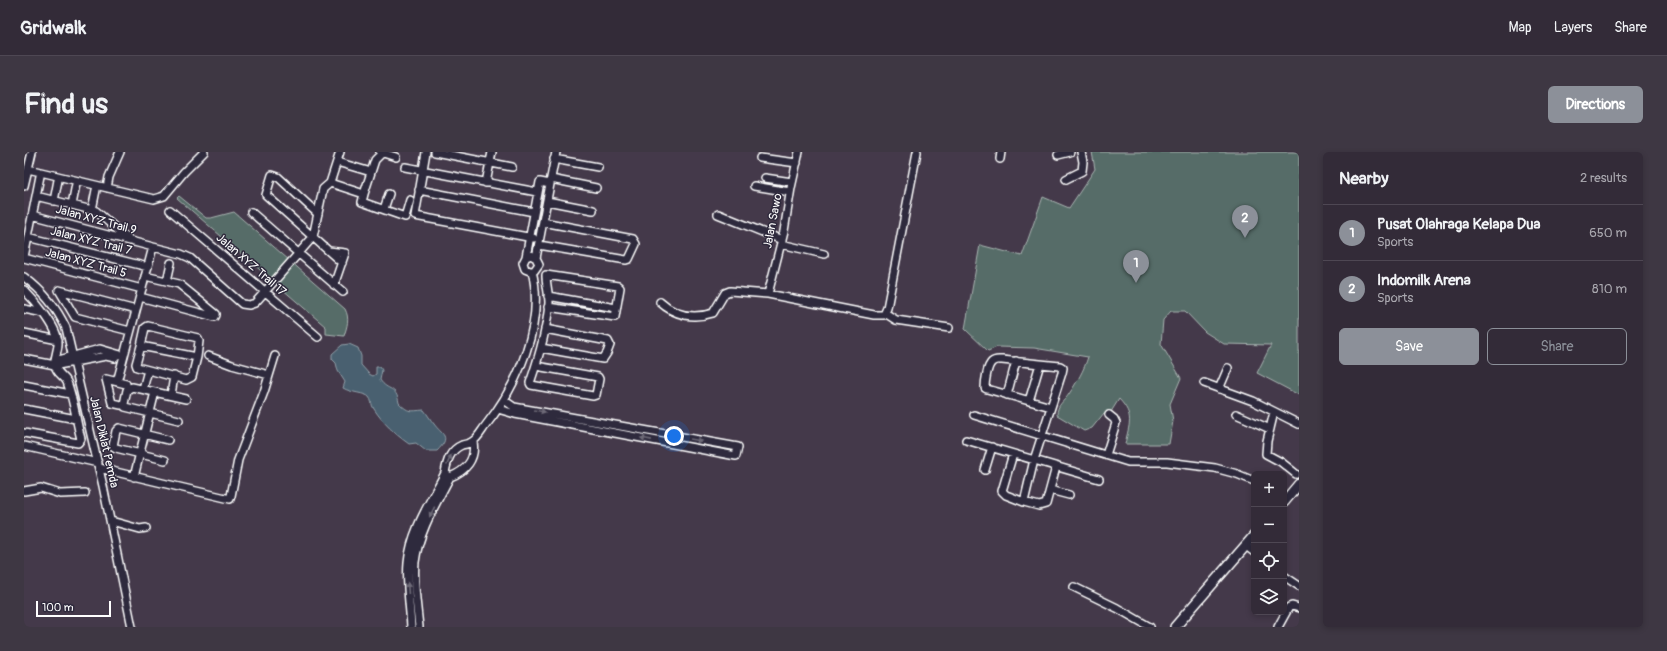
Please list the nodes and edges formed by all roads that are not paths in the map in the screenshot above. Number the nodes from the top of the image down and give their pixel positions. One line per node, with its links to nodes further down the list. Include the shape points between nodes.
1 (32, 152): 23 (street)
2 (120, 152): 37 (street)
3 (204, 152): 37 (street, via 164,196 159,198 147,198)
4 (340, 152): 17 (street)
5 (382, 152): 15 (street); 25 (street, via 375,160)
6 (426, 152): 24 (street)
7 (435, 152): 18 (street)
8 (492, 152): 18 (street)
9 (799, 152): 19 (street, Jalan Sawo)
10 (917, 152): 92 (street)
11 (1070, 152): 14 (street)
12 (1081, 152): 28 (street, via 1082,171)
13 (555, 155): 22 (street); 30 (street)
14 (1058, 155)
15 (396, 157)
16 (760, 158): 19 (street)
17 (337, 162): 25 (street); 32 (street)
18 (490, 162): 21 (street); 33 (street)
19 (797, 163): 31 (street, Jalan Sawo)
20 (405, 167): 24 (street)
21 (512, 167)
22 (598, 167)
23 (28, 169): 35 (street); 37 (street)
24 (423, 171): 33 (street); 40 (street)
25 (371, 172): 43 (street)
26 (40, 176): 45 (street)
27 (765, 178): 31 (street)
28 (1066, 179)
29 (58, 180): 47 (street)
30 (550, 182): 38 (street); 41 (street, via 540,182); 48 (street)
31 (792, 182): 42 (street, Jalan Sawo)
32 (330, 183): 43 (street); 56 (street, via 324,189)
33 (486, 183): 41 (street)
34 (76, 184): 49 (street)
35 (24, 186)
36 (754, 186): 42 (street)
37 (106, 188)
38 (596, 188)
39 (96, 190): 50 (street)
40 (419, 190): 55 (street); 62 (street, via 416,216)
41 (537, 192): 55 (street)
42 (790, 192): 65 (street, Jalan Sawo)
43 (364, 194): 52 (street, via 362,202)
44 (389, 194): 52 (street)
45 (36, 196): 47 (street); 58 (street)
46 (410, 200): 52 (street, via 405,217)
47 (54, 201): 49 (street)
48 (547, 201): 53 (street); 59 (street)
49 (72, 205): 50 (street)
50 (92, 210): 63 (street)
51 (170, 210): 81 (street, Jalan XYZ Trail 17)
52 (384, 210)
53 (593, 210)
54 (251, 212): 67 (street)
55 (534, 212): 62 (street)
56 (318, 214): 61 (street); 61 (street, via 278,177 272,176 266,195)
57 (718, 214): 65 (street)
58 (32, 215): 60 (street); 63 (street, Jalan XYZ Trail 9)
59 (543, 222): 64 (street); 64 (street, via 633,239 636,244 629,259 626,260)
60 (28, 237): 69 (street); 73 (street, Jalan XYZ Trail 7)
61 (313, 237): 67 (street, Jalan XYZ Trail 9); 78 (street, via 342,263)
62 (529, 238): 64 (street); 70 (street)
63 (130, 241): 66 (street, Jalan XYZ Trail 9)
64 (539, 242): 71 (street)
65 (781, 242): 68 (street); 83 (street, Jalan Sawo)
66 (153, 247): 73 (street); 81 (street, Jalan XYZ Trail 9, via 190,258 242,304 255,303)
67 (298, 254): 78 (street); 81 (street, Jalan XYZ Trail 9)
68 (824, 254)
69 (24, 257): 79 (street, Jalan XYZ Trail 5)
70 (526, 257): 71 (street); 74 (street, via 524,267)
71 (536, 258): 74 (street, via 538,265)
72 (171, 263): 77 (street)
73 (148, 267): 75 (street)
74 (532, 271): 85 (street)
75 (146, 276): 77 (street); 79 (street)
76 (24, 277): 106 (street, Jalan Diklat Pemda, via 39,288 59,313 66,328)
77 (166, 281): 84 (street, via 179,284 216,314 215,317)
78 (334, 285): 82 (street)
79 (142, 289): 84 (street)
80 (24, 290): 91 (street)
81 (265, 292): 97 (street, Jalan XYZ Trail 17)
82 (343, 292)
83 (768, 294): 87 (street, via 730,291 725,293 713,313 697,316 677,313); 92 (street, via 874,315 881,316)
84 (140, 297): 90 (street)
85 (535, 301): 86 (street); 126 (street, via 523,363)
86 (548, 301): 88 (street); 88 (street, via 613,317); 88 (street, via 547,274 619,287); 94 (street)
87 (660, 302)
88 (616, 308)
89 (24, 309): 91 (street)
90 (136, 310): 95 (street); 95 (street, via 59,290 75,317)
91 (44, 313): 98 (street)
92 (885, 313): 93 (street, via 896,320)
93 (949, 328)
94 (545, 329): 100 (street); 100 (street, via 608,341 610,345 602,360)
95 (130, 331): 104 (street)
96 (24, 333): 98 (street)
97 (318, 338)
98 (58, 340): 108 (street)
99 (140, 346): 103 (street); 103 (street, via 145,328 148,326 198,338); 112 (street, via 136,366)
100 (541, 348): 110 (street)
101 (208, 356): 113 (street)
102 (275, 356): 113 (street)
103 (197, 357): 114 (street, via 190,379)
104 (123, 358): 106 (street, via 106,356); 115 (street)
105 (24, 359): 108 (street)
106 (74, 359): 108 (street); 155 (street, Jalan Diklat Pemda)
107 (1016, 361): 109 (street); 124 (street); 124 (street, via 994,360 990,364 986,388)
108 (55, 364): 122 (street, via 58,373 67,381)
109 (1040, 364): 127 (street); 129 (street, via 1063,368)
110 (536, 366): 110 (street, via 598,377 598,392 593,396 531,385)
111 (1228, 368): 120 (street)
112 (148, 370): 114 (street); 119 (street)
113 (269, 375): 159 (street, via 238,460 230,498)
114 (174, 376): 123 (street)
115 (117, 382): 117 (street); 128 (street, via 106,379 112,403)
116 (1204, 383): 120 (street)
117 (126, 384)
118 (24, 385): 122 (street)
119 (143, 389): 121 (street); 133 (street, via 128,388 124,406)
120 (1220, 389): 134 (street)
121 (155, 392): 123 (street); 133 (street)
122 (70, 394): 138 (street)
123 (171, 395): 125 (street)
124 (1007, 395): 127 (street)
125 (186, 399)
126 (504, 400): 131 (street); 132 (street)
127 (1029, 401): 129 (street)
128 (121, 405)
129 (1051, 407): 144 (street)
130 (24, 409): 138 (street)
131 (498, 409): 132 (street); 147 (street)
132 (516, 411): 132 (street, one-way to 132, via 738,447 736,456)
133 (150, 412): 139 (street); 143 (street)
134 (1274, 412): 140 (street); 141 (street)
135 (1236, 414): 141 (street)
136 (974, 415): 144 (street)
137 (1109, 415): 152 (street, via 1116,423)
138 (76, 419): 142 (street, via 81,439 78,443)
139 (179, 420)
140 (1299, 424)
141 (1270, 429): 158 (street, via 1266,454)
142 (24, 433)
143 (145, 435): 145 (street); 150 (street); 150 (street, via 119,428 116,431 114,448)
144 (1042, 436): 152 (street); 154 (street)
145 (168, 440)
146 (966, 440): 149 (street)
147 (473, 442): 160 (street, one-way to 147, via 447,461 453,451); 160 (street, via 474,452 468,466 459,474)
148 (24, 446): 155 (street)
149 (992, 447): 151 (street); 157 (street)
150 (140, 454): 153 (street); 159 (street)
151 (1013, 454): 154 (street); 169 (street, via 1002,491)
152 (1106, 455): 162 (street, via 1128,462 1167,462 1215,468)
153 (165, 460)
154 (1034, 460): 156 (street); 169 (street)
155 (99, 466): 159 (street); 170 (street, Jalan Diklat Pemda)
156 (1056, 467): 161 (street); 165 (street)
157 (985, 470)
158 (1296, 474)
159 (135, 475)
160 (448, 475): 180 (street, one-way to 160, via 407,578 410,554 421,519); 181 (street, one-way to 181, via 419,543 415,562)
161 (1099, 479)
162 (1251, 480)
163 (1299, 484): 168 (main road)
164 (24, 490): 166 (street, via 41,488 60,494)
165 (1050, 490): 167 (street); 169 (street, via 1047,502 1043,506)
166 (85, 492)
167 (1069, 495)
168 (1287, 498)
169 (1024, 502)
170 (111, 521): 171 (street, via 140,529); 179 (street, Jalan Diklat Pemda)
171 (146, 528)
172 (1251, 540): 173 (main road)
173 (1246, 546): 174 (street); 183 (main road)
174 (1251, 550)
175 (1287, 578): 176 (street)
176 (1299, 586)
177 (1074, 587): 182 (street)
178 (1295, 607): 184 (street, via 1286,610)
179 (132, 627)
180 (411, 627)
181 (419, 627)
182 (1150, 627)
183 (1175, 627)
184 (1278, 627)

